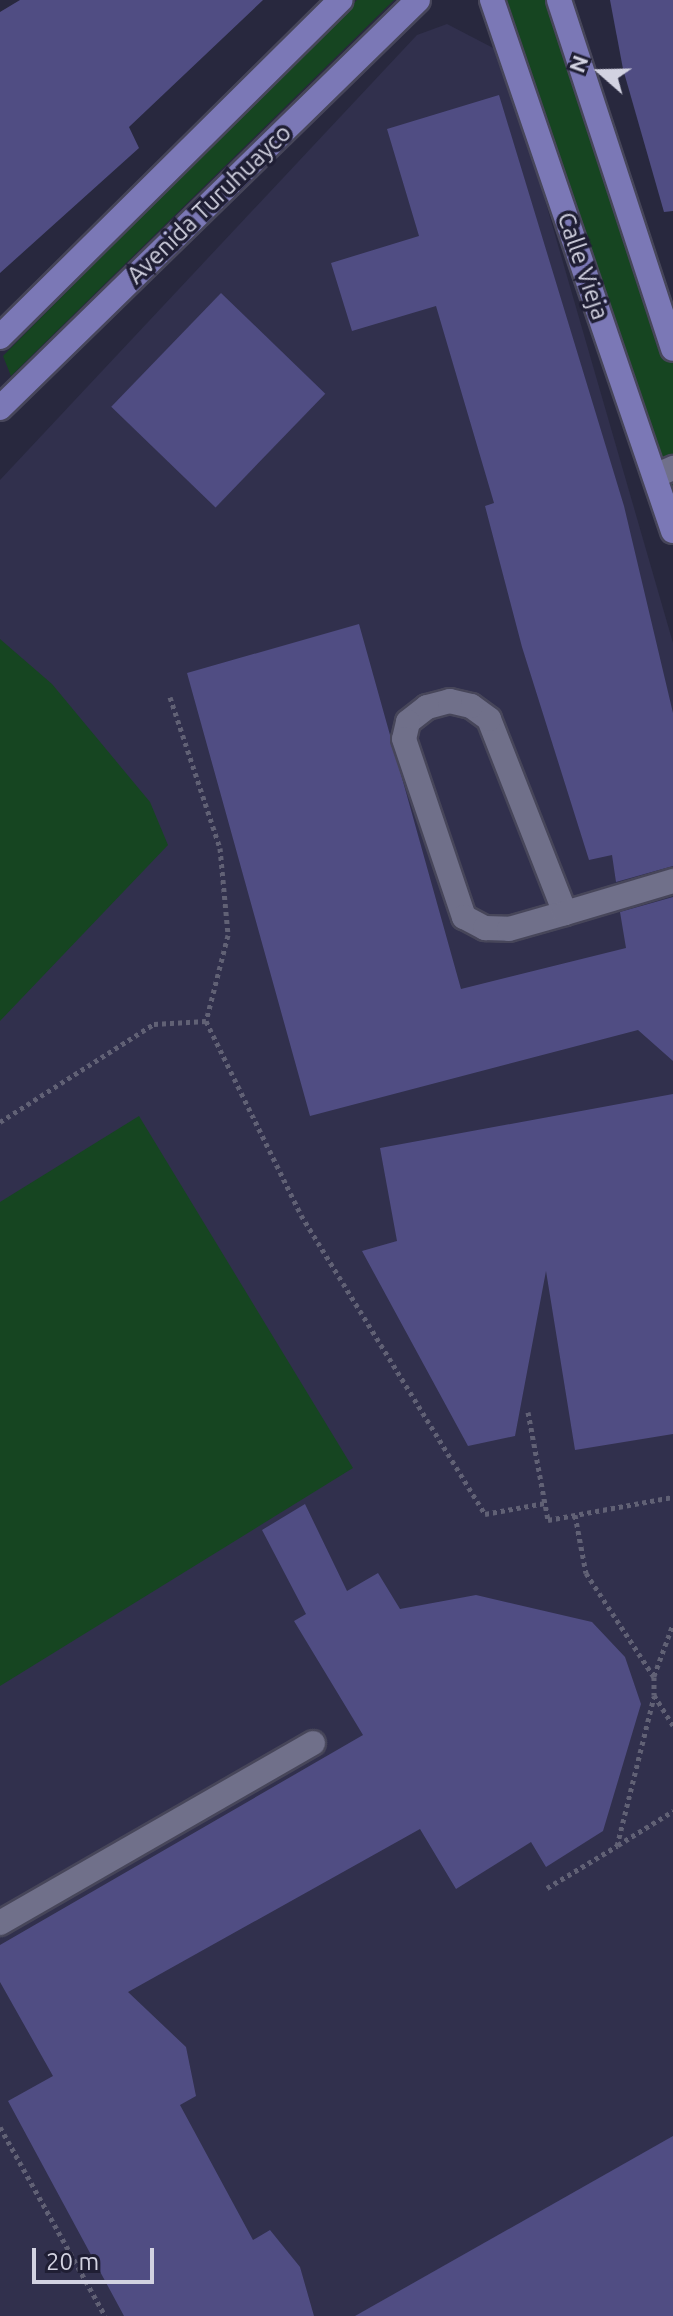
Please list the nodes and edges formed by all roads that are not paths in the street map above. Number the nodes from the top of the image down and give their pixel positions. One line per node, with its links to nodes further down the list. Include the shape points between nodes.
1 (341, 0): 5 (main road)
2 (418, 0): 7 (main road, Avenida Turuhuayco)
3 (492, 0): 8 (main road, Calle Vieja)
4 (559, 0): 6 (main road)
5 (0, 337)
6 (673, 349)
7 (0, 408)
8 (664, 472): 9 (main road, Calle Vieja)
9 (673, 531)
10 (673, 881): 11 (lane)
11 (565, 913): 11 (lane, via 509,929 485,928 464,917 404,739 408,722 427,707 450,701 471,706 489,719)
12 (313, 1743): 13 (lane)
13 (0, 1923)

